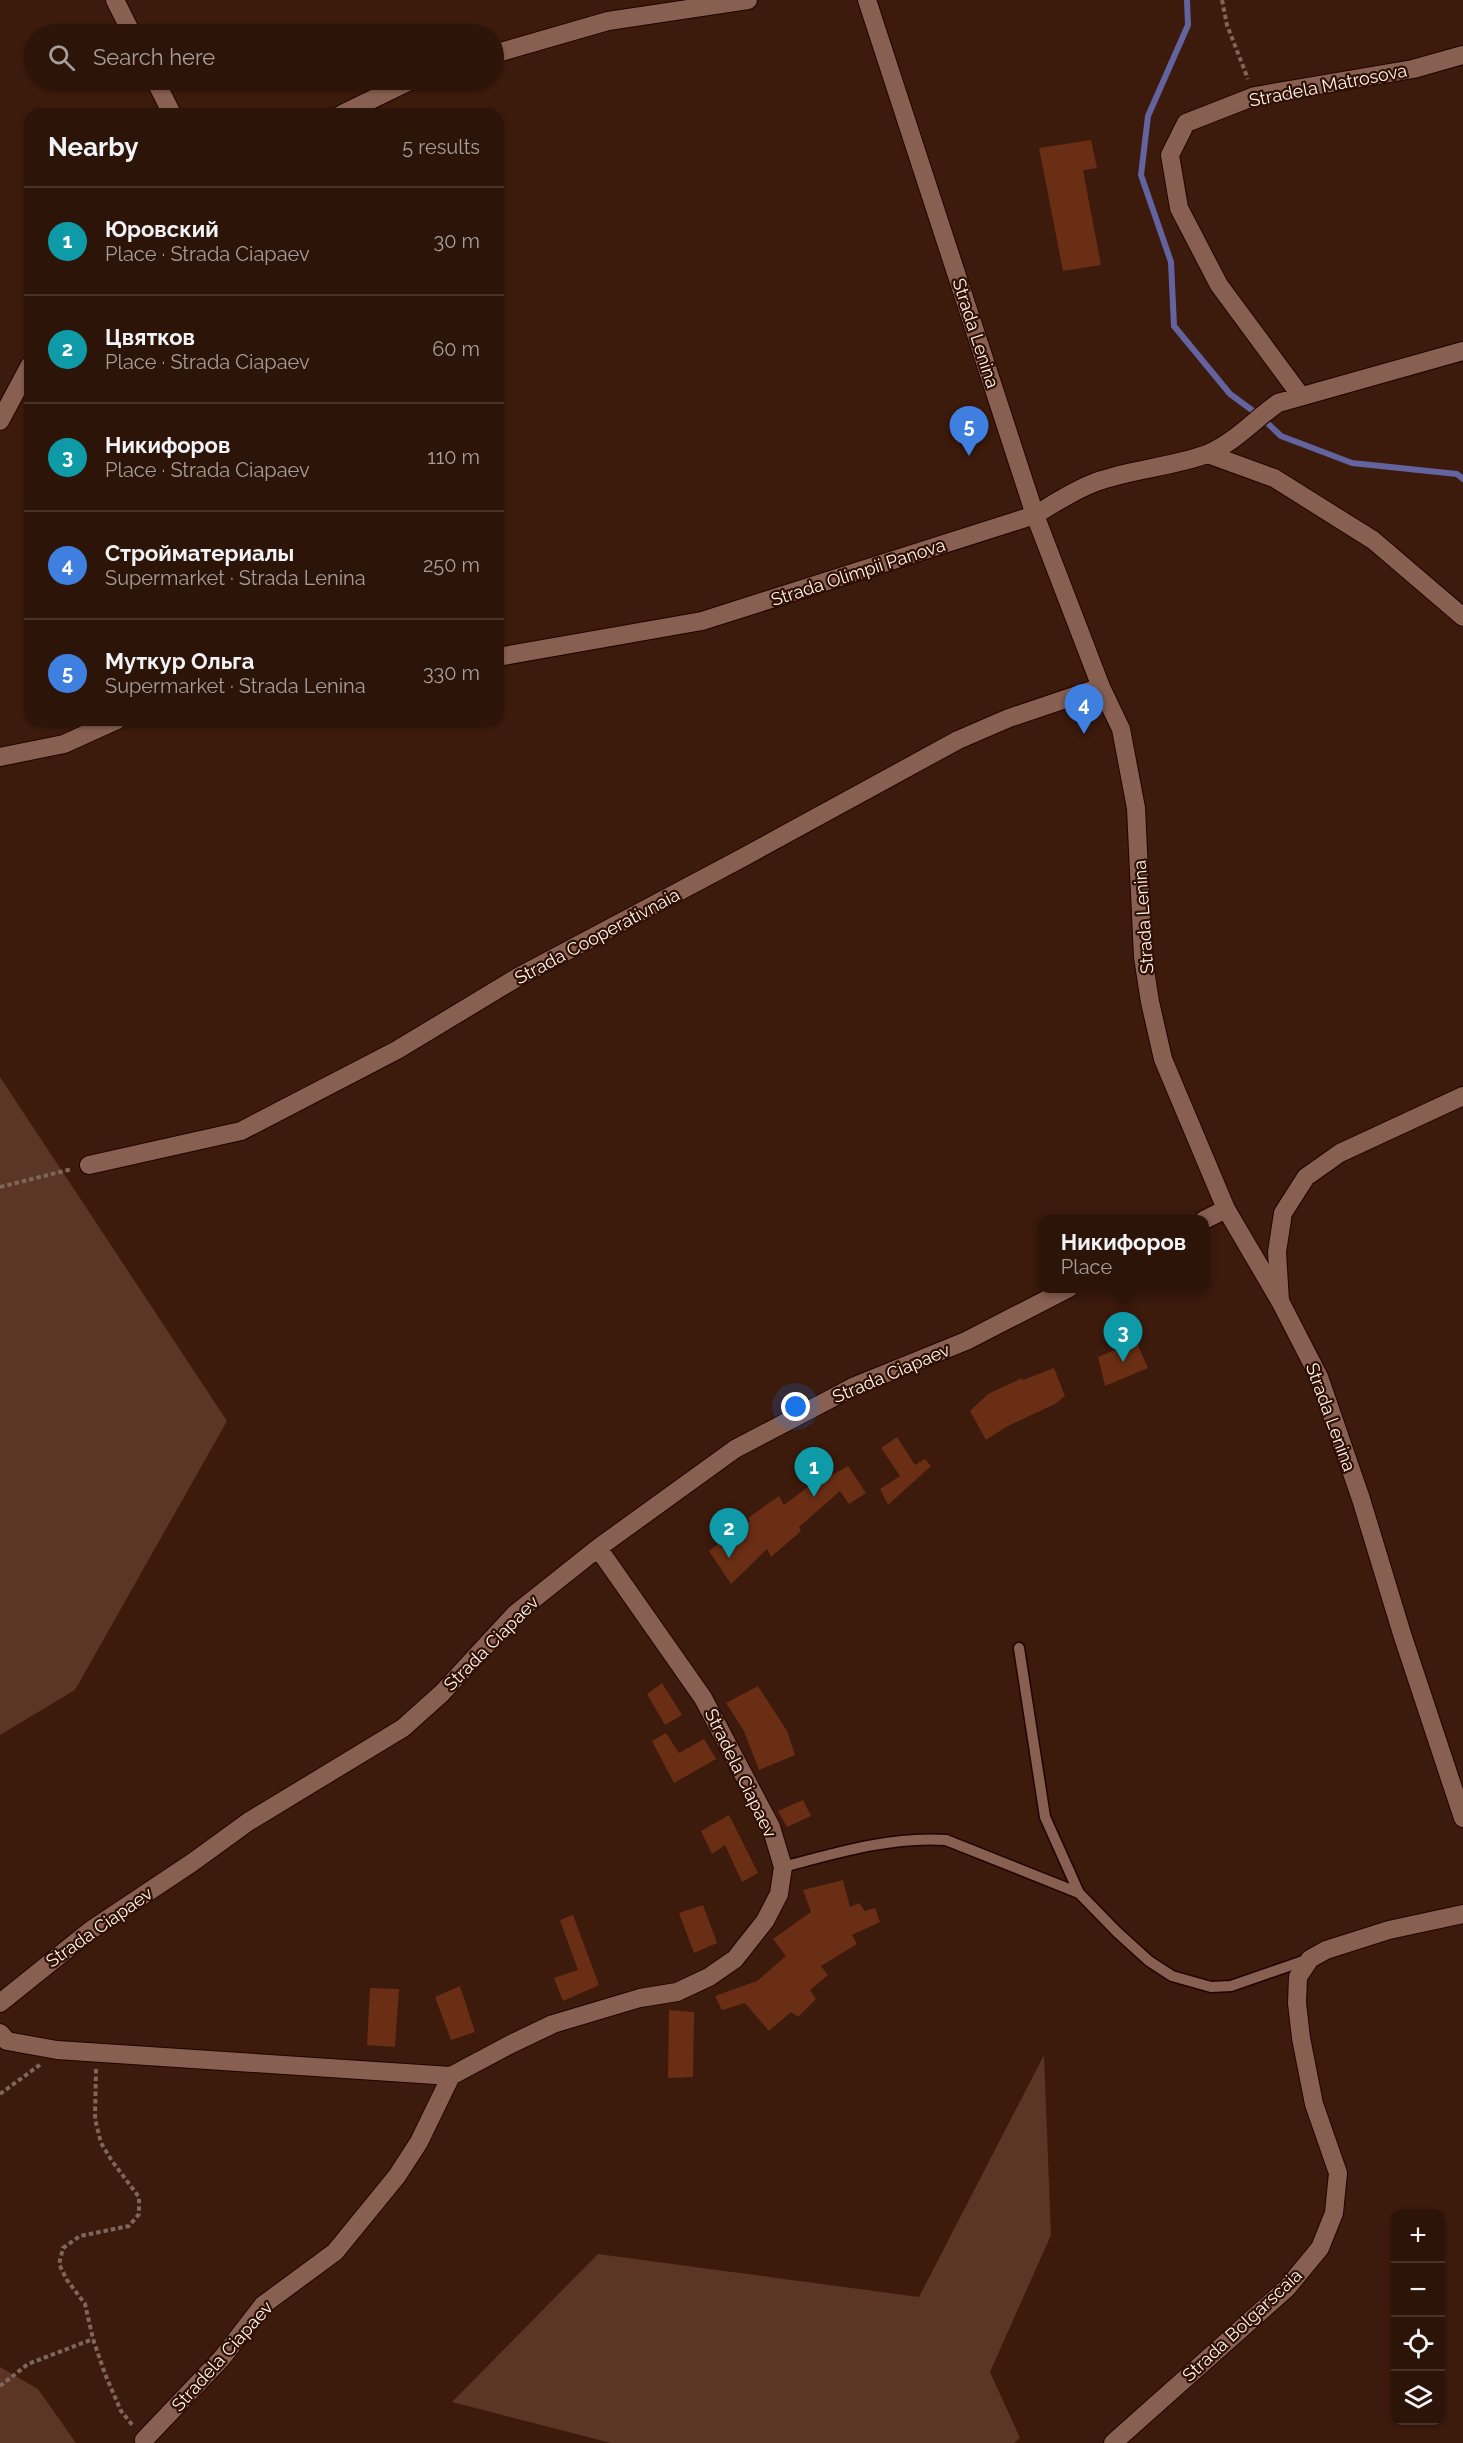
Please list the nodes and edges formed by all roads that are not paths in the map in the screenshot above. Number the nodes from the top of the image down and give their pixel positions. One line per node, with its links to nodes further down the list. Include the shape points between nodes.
1 (116, 0): 4 (street)
2 (748, 0): 5 (street, via 608,21)
3 (867, 0): 16 (street, Strada Lenina)
4 (127, 24)
5 (504, 51)
6 (1463, 55): 13 (street, Stradela Matrosova, via 1413,69 1255,96 1186,123 1170,155 1179,208 1219,285)
7 (160, 90): 9 (street)
8 (391, 90): 10 (street)
9 (169, 108)
10 (354, 108)
11 (1463, 351): 13 (street, Strada Olimpii Panova)
12 (24, 376): 14 (street)
13 (1301, 396): 15 (street, Strada Olimpii Panova, via 1278,403 1233,439)
14 (0, 422)
15 (1208, 453): 16 (street, Strada Olimpii Panova, via 1097,482); 17 (street, via 1274,478 1373,540)
16 (1035, 514): 18 (street, Strada Olimpii Panova, via 702,621); 19 (street, Strada Lenina)
17 (1463, 617)
18 (504, 656)
19 (1101, 687): 23 (street, Strada Cooperativnaia, via 958,740 518,977 397,1050 241,1131); 24 (street, Strada Lenina, via 1121,729 1135,797 1143,957 1163,1059)
20 (104, 726): 21 (street, via 64,744)
21 (0, 757)
22 (1463, 1096): 27 (street, via 1340,1153 1306,1177 1283,1213 1277,1252)
23 (88, 1165)
24 (1226, 1209): 25 (street); 27 (street, Strada Lenina)
25 (1209, 1218)
26 (1059, 1293): 28 (street, Strada Ciapaev, via 966,1341 855,1386 735,1449)
27 (1280, 1301): 30 (street, Strada Lenina, via 1319,1377)
28 (598, 1548): 31 (street, Stradela Ciapaev, via 703,1698 771,1827); 35 (street, Strada Ciapaev, via 515,1614 442,1693 403,1728 248,1822 91,1930)
29 (1019, 1648): 32 (lane, via 1045,1817)
30 (1463, 1818)
31 (783, 1868): 32 (lane, via 850,1849 927,1838 946,1840); 37 (street, Stradela Ciapaev, via 778,1894 765,1921 735,1959 709,1977 677,1992 640,1998 553,2024)
32 (1079, 1893): 34 (lane, via 1149,1961 1172,1976 1192,1982 1211,1987 1231,1986)
33 (1463, 1914): 34 (street, via 1389,1930)
34 (1310, 1959): 39 (street, Strada Bolgarscaia, via 1298,1977 1297,2003 1314,2104 1338,2173 1335,2214 1320,2248 1287,2288)
35 (0, 2003)
36 (0, 2033): 37 (street, via 7,2041 98,2054)
37 (451, 2076): 38 (street, Stradela Ciapaev, via 419,2142 397,2176 341,2245 263,2305 222,2358)
38 (144, 2440)
39 (1113, 2443)

